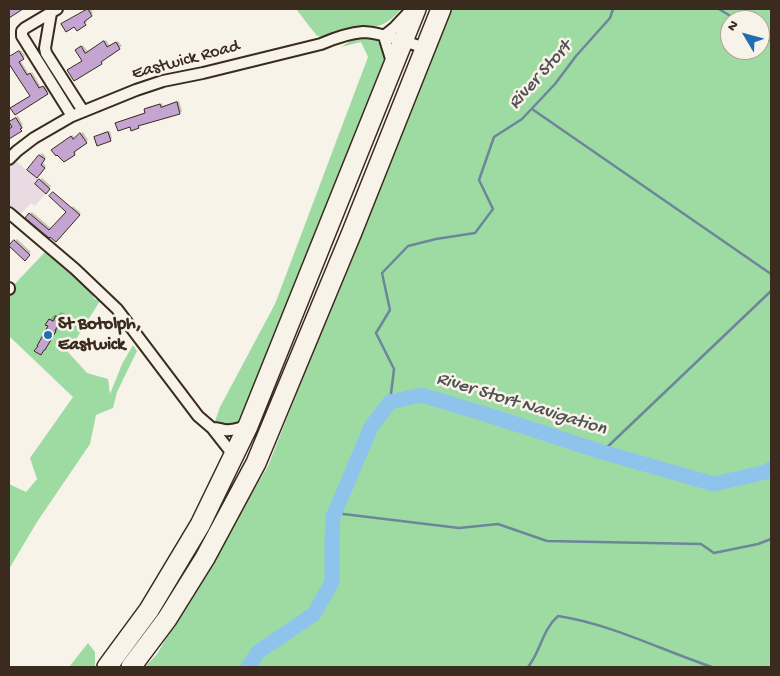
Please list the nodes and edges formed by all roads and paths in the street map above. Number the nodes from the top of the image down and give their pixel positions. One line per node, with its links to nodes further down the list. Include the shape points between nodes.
1 (412, 9): 5 (street)
2 (416, 9): 6 (highway)
3 (441, 9): 7 (highway)
4 (54, 11): 8 (street); 8 (street, via 22,33)
5 (384, 36): 6 (street, Eastwick Road); 9 (street); 10 (street, Eastwick Road, via 354,33 321,44 163,81)
6 (403, 42): 7 (street, Eastwick Road); 9 (highway)
7 (425, 48): 18 (highway, via 256,463 205,558)
8 (41, 56): 10 (street); 11 (street)
9 (393, 66): 14 (highway)
10 (83, 111): 11 (street, Eastwick Road)
11 (72, 116): 12 (street, Eastwick Road, via 34,138)
12 (9, 158)
13 (9, 213): 15 (street, via 118,309 198,416)
14 (248, 426): 15 (street, via 232,430); 16 (highway)
15 (212, 428): 16 (street)
16 (234, 456): 17 (highway, via 200,525 149,610)
17 (107, 667)
18 (131, 667)

